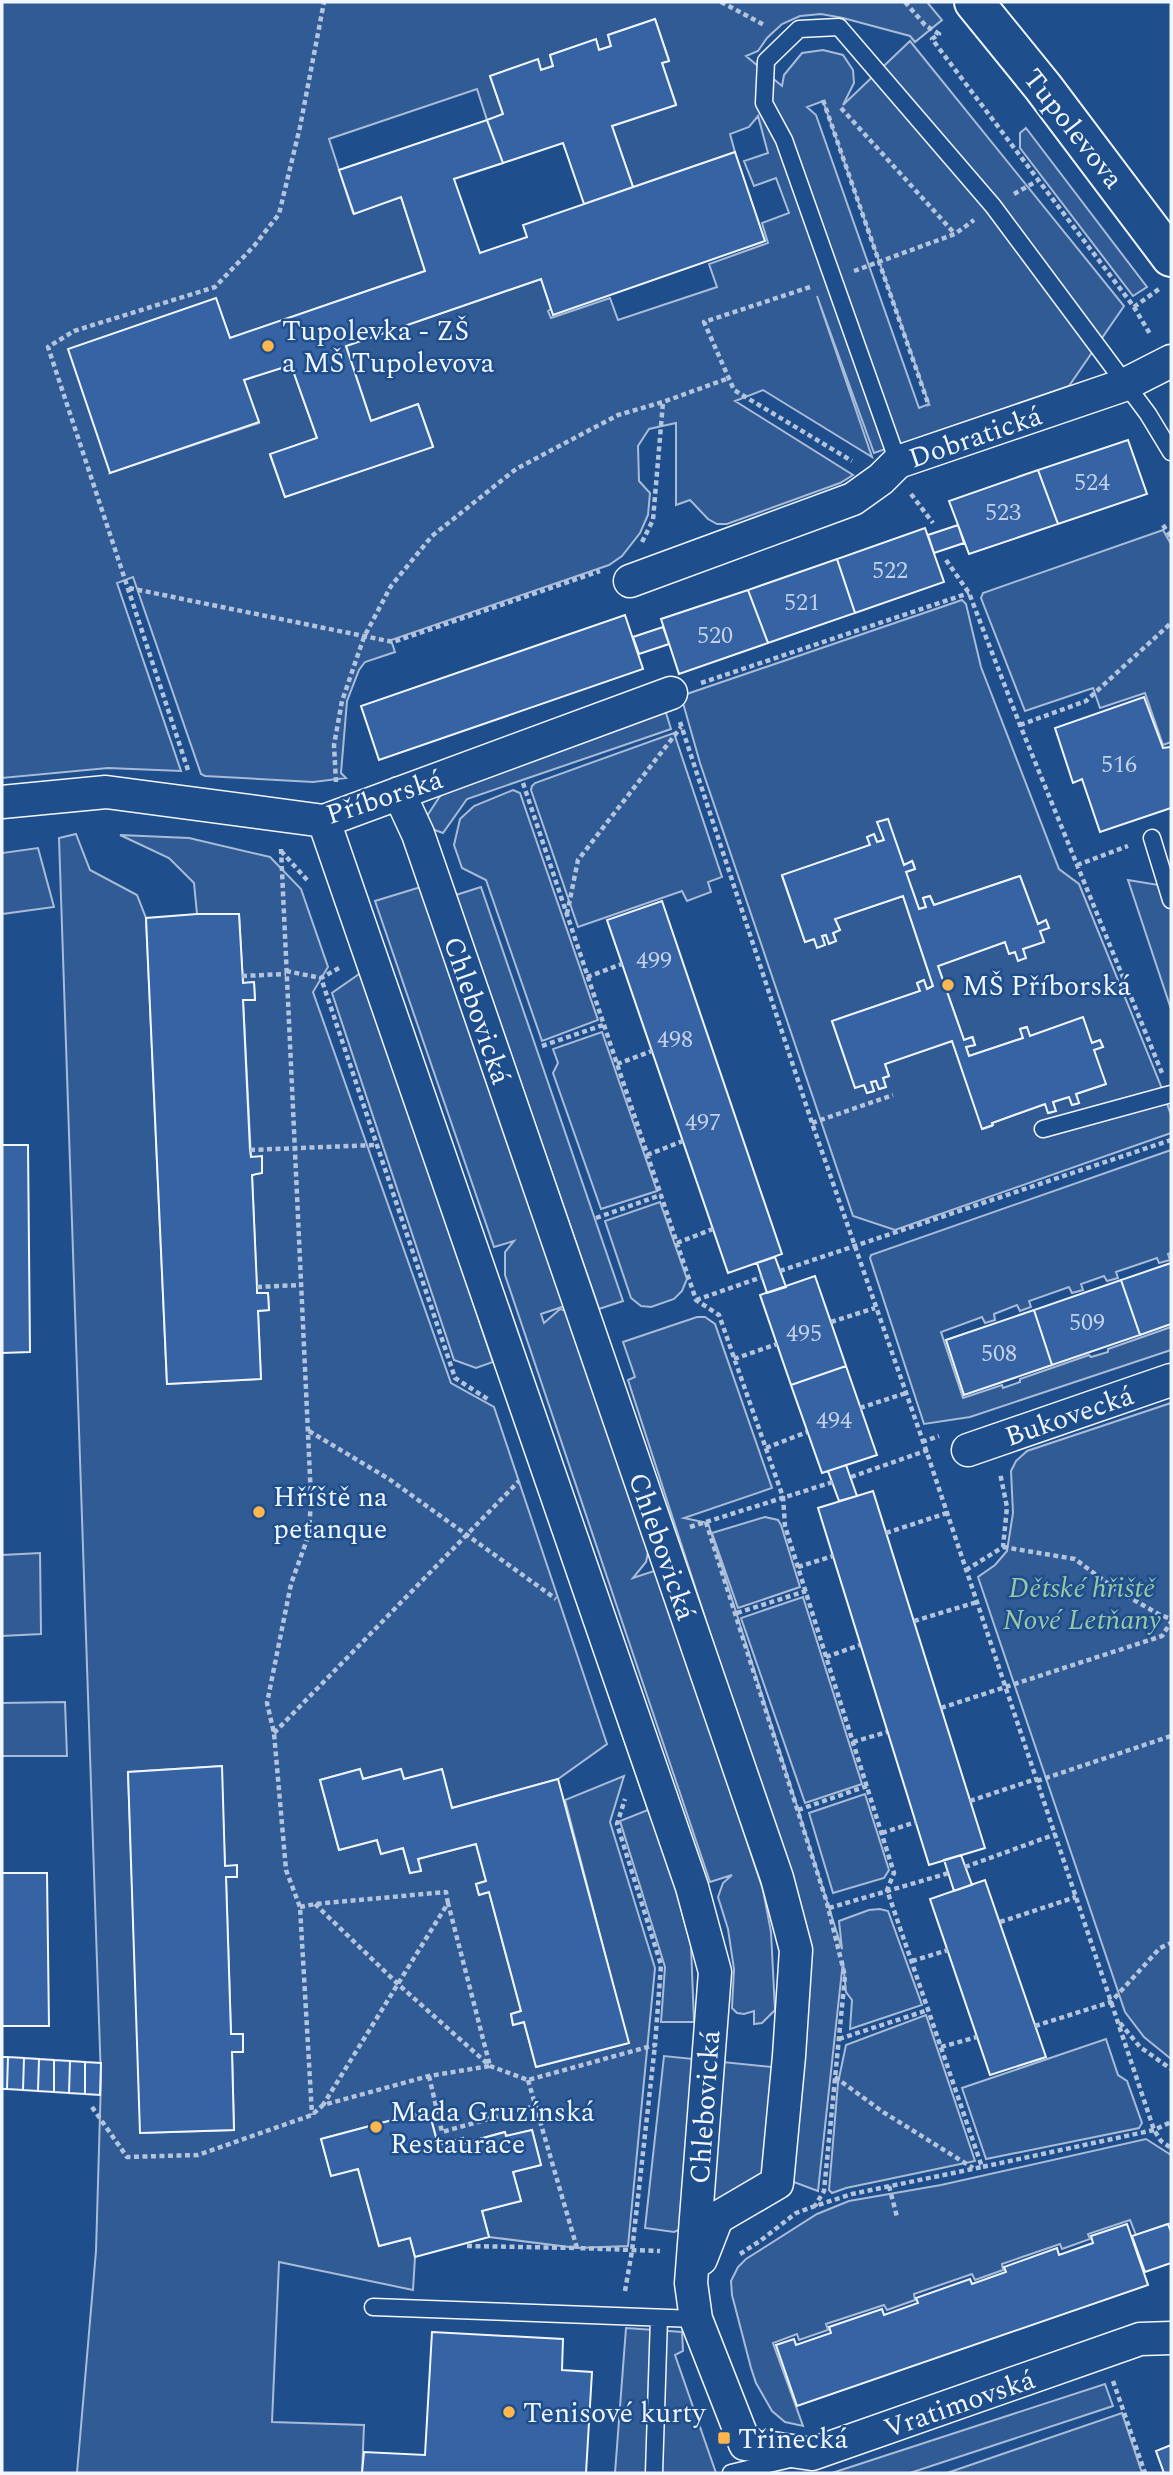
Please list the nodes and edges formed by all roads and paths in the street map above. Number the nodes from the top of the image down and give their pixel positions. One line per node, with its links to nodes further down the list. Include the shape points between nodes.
1 (324, 2): 24 (path, via 279,214 254,246 215,287 74,331 48,347)
2 (721, 2): 5 (path)
3 (905, 2): 10 (path, via 925,26 939,34 932,39)
4 (974, 2): 9 (main road, Tupolevova, via 1043,87)
5 (789, 38): 13 (lane, via 799,29 839,27 993,206); 18 (lane, via 766,61 764,103 784,140)
6 (823, 100): 16 (path)
7 (841, 107): 8 (path)
8 (955, 234)
9 (1167, 272): 10 (path)
10 (1134, 307): 11 (path)
11 (1170, 362): 13 (street, Dobratická)
12 (729, 378): 15 (path)
13 (1124, 385): 17 (lane); 18 (street, Dobratická)
14 (734, 390): 18 (path)
15 (663, 402): 23 (path, via 653,520); 27 (path, via 618,415 516,469 432,536 391,586)
16 (929, 406)
17 (1171, 452)
18 (890, 470): 19 (path); 23 (street, Dobratická, via 853,499)
19 (933, 523)
20 (1163, 525): 21 (path)
21 (1171, 537)
22 (946, 560): 25 (path)
23 (631, 571): 27 (path, via 393,642)
24 (128, 588): 27 (path); 32 (path)
25 (969, 593): 28 (path); 29 (path)
26 (1171, 623): 29 (path, via 1086,701)
27 (364, 637): 33 (path, via 342,701 334,745)
28 (671, 693): 30 (path); 31 (street, Příborská)
29 (1020, 725): 38 (path)
30 (681, 727): 41 (path, via 578,860); 54 (path)
31 (512, 752): 34 (street, Příborská); 41 (path)
32 (192, 782)
33 (336, 788)
34 (399, 793): 36 (street, Příborská); 160 (street, Chlebovická, via 418,834 777,1878 796,1950 776,2183 718,2218)
35 (2, 802): 36 (street, Příborská, via 106,792)
36 (324, 821): 160 (street, Chlebovická, via 688,1874 715,1972)
37 (1152, 838): 38 (path); 40 (lane)
38 (1076, 865): 52 (path)
39 (310, 883): 44 (path, via 280,850)
40 (1171, 900)
41 (566, 915): 46 (path)
42 (335, 957): 47 (path, via 340,969)
43 (622, 964): 46 (path)
44 (286, 972): 45 (path); 47 (path); 59 (path)
45 (242, 976)
46 (587, 977): 48 (path)
47 (321, 978): 58 (path)
48 (603, 1025): 49 (path); 51 (path)
49 (542, 1046)
50 (652, 1051): 51 (path)
51 (617, 1064): 61 (path)
52 (1171, 1094): 55 (lane)
53 (893, 1095): 54 (path)
54 (812, 1123): 66 (path)
55 (1043, 1129)
56 (1171, 1140): 66 (path)
57 (683, 1141): 61 (path)
58 (375, 1145): 59 (path); 78 (path, via 455,1378)
59 (295, 1149): 60 (path); 69 (path)
60 (250, 1150)
61 (647, 1155): 62 (path)
62 (661, 1195): 63 (path); 65 (path)
63 (596, 1218)
64 (713, 1229): 65 (path)
65 (677, 1242): 71 (path)
66 (853, 1245): 67 (path); 72 (path)
67 (780, 1271)
68 (762, 1277): 71 (path)
69 (301, 1284): 70 (path); 80 (path)
70 (257, 1287)
71 (696, 1300): 75 (path, via 719,1315)
72 (875, 1308): 73 (path); 77 (path)
73 (831, 1322)
74 (777, 1344): 75 (path)
75 (734, 1359): 83 (path)
76 (1171, 1380): 82 (street, Bukovecká)
77 (906, 1393): 79 (path); 84 (path)
78 (497, 1405)
79 (860, 1408)
80 (308, 1430): 92 (path, via 389,1479); 108 (path, via 309,1534 291,1584 267,1703)
81 (807, 1432): 83 (path)
82 (980, 1445): 84 (path); 93 (path, via 1007,1507)
83 (765, 1448): 88 (path)
84 (926, 1450): 85 (path); 89 (path)
85 (851, 1477)
86 (833, 1482): 88 (path)
87 (526, 1491): 92 (path, via 522,1478)
88 (783, 1497): 90 (path); 95 (path, via 785,1527)
89 (947, 1513): 91 (path); 96 (path)
90 (687, 1528)
91 (886, 1533)
92 (467, 1536): 97 (path, via 562,1604); 108 (path)
93 (1003, 1547): 96 (path); 102 (path, via 1075,1559 1115,1589)
94 (833, 1556): 95 (path)
95 (798, 1567): 98 (path)
96 (966, 1570): 99 (path)
97 (558, 1591)
98 (806, 1591): 100 (path); 104 (path)
99 (977, 1602): 101 (path); 105 (path)
100 (736, 1614)
101 (914, 1621)
102 (1171, 1621): 105 (path, via 1162,1636)
103 (860, 1645): 104 (path)
104 (826, 1657): 110 (path)
105 (1005, 1687): 106 (path); 111 (path)
106 (941, 1708)
107 (887, 1732): 110 (path)
108 (274, 1733): 125 (path, via 286,1870)
109 (1171, 1736): 111 (path)
110 (853, 1742): 112 (path)
111 (1036, 1780): 114 (path); 118 (path)
112 (867, 1786): 115 (path); 117 (path)
113 (629, 1788): 138 (path, via 617,1824 661,1965)
114 (970, 1801)
115 (798, 1810)
116 (916, 1822): 117 (path)
117 (882, 1833): 121 (path, via 894,1873)
118 (1056, 1835): 119 (path); 122 (path)
119 (965, 1867)
120 (949, 1873): 121 (path)
121 (887, 1890): 126 (path); 130 (path)
122 (1076, 1897): 127 (path); 132 (path)
123 (315, 1903): 124 (path, via 446,1892); 125 (path); 131 (path)
124 (448, 1903): 131 (path); 140 (path)
125 (300, 1907): 148 (path)
126 (829, 1908)
127 (1000, 1923)
128 (1171, 1943): 132 (path, via 1160,1948)
129 (947, 1950): 130 (path)
130 (912, 1961): 133 (path)
131 (399, 1985): 140 (path); 145 (path)
132 (1111, 2002): 134 (path); 135 (path)
133 (928, 2010): 137 (path); 139 (path)
134 (1117, 2019): 141 (path, via 1140,2047); 150 (path)
135 (1035, 2026)
136 (977, 2037): 139 (path)
137 (839, 2039)
138 (656, 2045): 144 (path); 158 (path)
139 (941, 2047): 152 (path)
140 (489, 2066): 142 (path); 144 (path)
141 (1171, 2069)
142 (429, 2076): 145 (path); 146 (path, via 442,2132)
143 (835, 2077): 153 (path)
144 (528, 2080): 146 (path)
145 (323, 2105): 148 (path)
146 (535, 2106): 157 (path)
147 (92, 2107): 148 (path, via 127,2157 198,2155)
148 (312, 2115)
149 (1171, 2122): 150 (path)
150 (1154, 2130): 151 (path); 152 (path)
151 (1171, 2148)
152 (982, 2167): 153 (path)
153 (973, 2169): 154 (path)
154 (889, 2186): 155 (path); 159 (path, via 796,2213)
155 (897, 2217)
156 (467, 2246): 157 (path)
157 (576, 2248): 158 (path)
158 (632, 2251): 160 (path); 161 (path)
159 (737, 2256)
160 (692, 2267): 164 (street, Chlebovická)
161 (627, 2278)
162 (373, 2307): 163 (lane)
163 (659, 2318): 164 (lane); 169 (lane)
164 (696, 2319): 167 (street, Chlebovická)
165 (1171, 2338): 166 (street, Vratimovská, via 1140,2339)
166 (1104, 2353): 168 (street, Vratimovská); 171 (path)
167 (745, 2444): 168 (street, Vratimovská)
168 (812, 2454): 170 (lane)
169 (654, 2473)
170 (731, 2473)
171 (1145, 2473)

